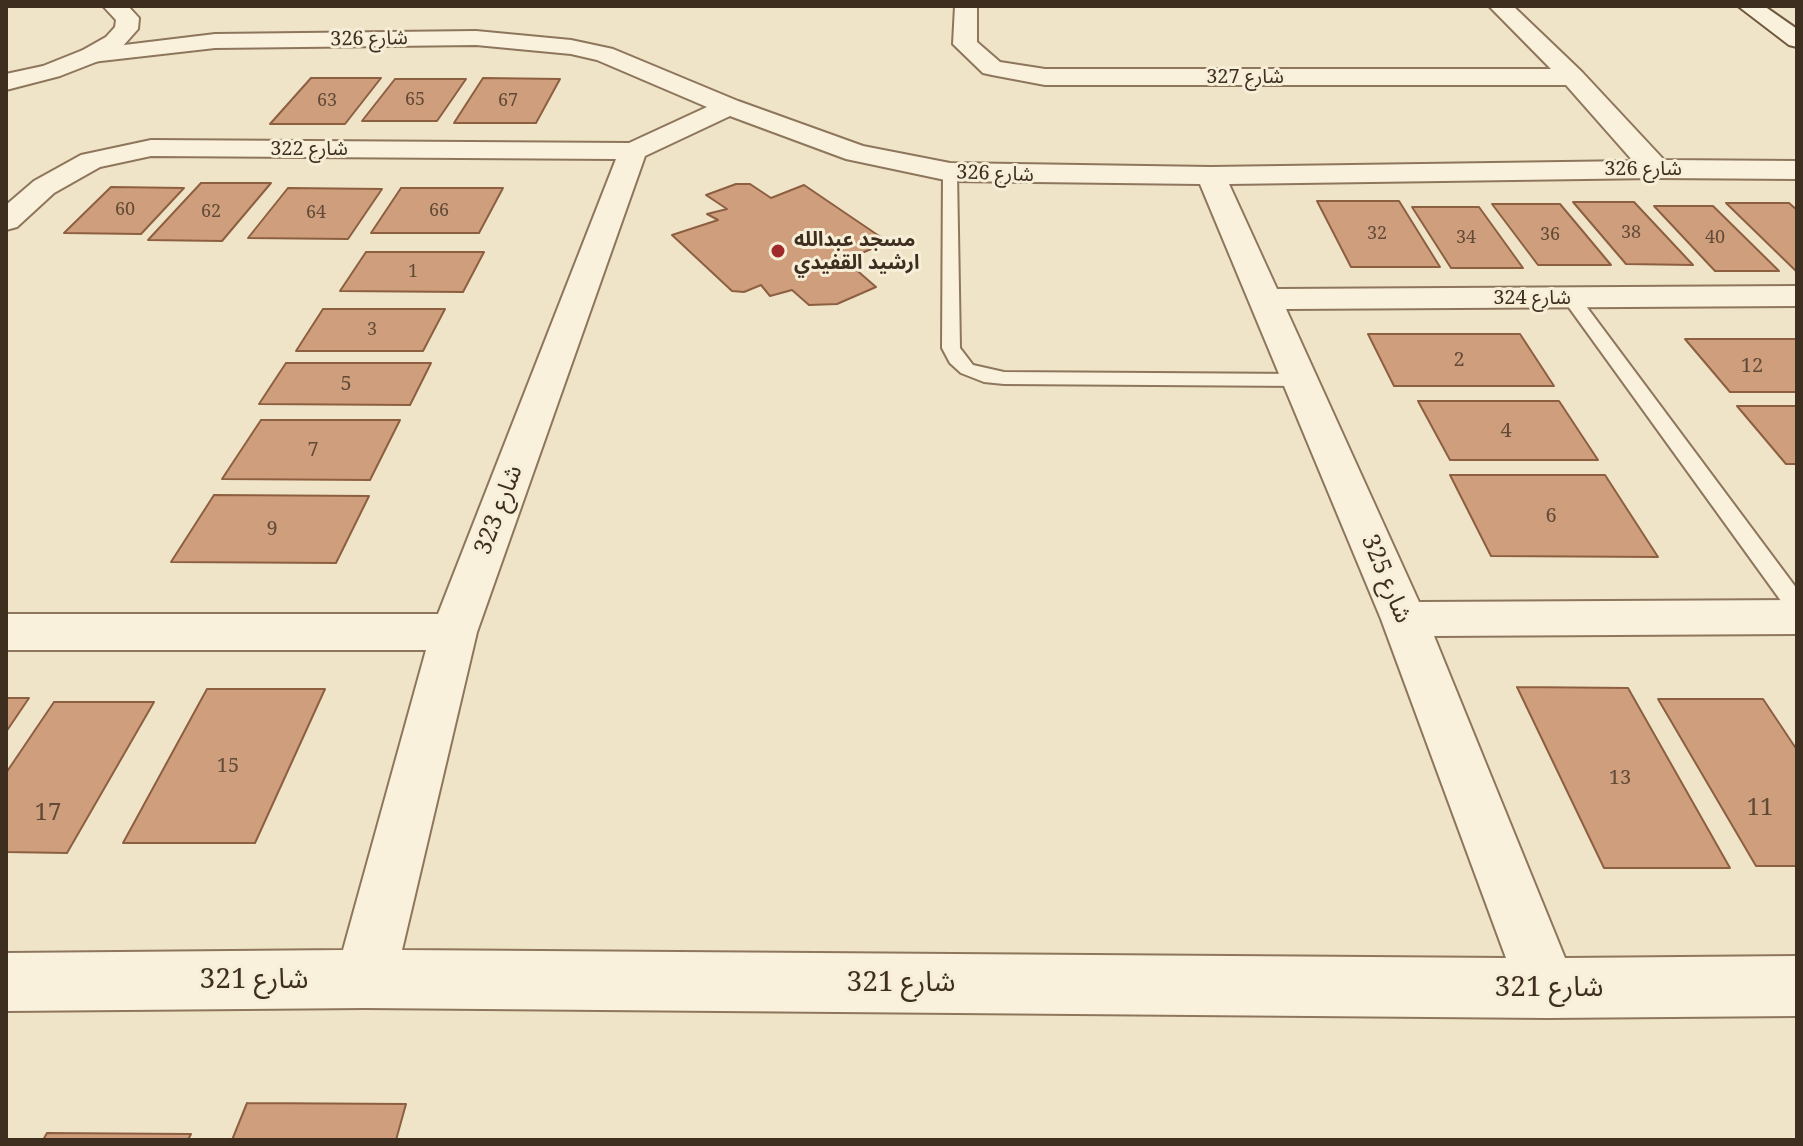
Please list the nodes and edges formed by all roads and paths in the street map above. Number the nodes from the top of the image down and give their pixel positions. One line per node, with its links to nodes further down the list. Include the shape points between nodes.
1 (966, 6): 8 (street, شارع 327, via 965,44 992,68 1045,77)
2 (1500, 6): 8 (street)
3 (1749, 6): 5 (street)
4 (121, 10): 6 (street, شارع 326); 7 (street, via 126,29)
5 (1797, 40)
6 (215, 41): 7 (street, شارع 326); 10 (street, شارع 326, via 524,41 604,54)
7 (92, 55): 9 (street)
8 (1573, 77): 12 (street)
9 (6, 82)
10 (729, 107): 11 (street); 14 (street, شارع 326, via 856,153)
11 (633, 151): 16 (street, شارع 322, via 151,148 91,161 44,187); 25 (street, شارع 323)
12 (1656, 169): 13 (street, شارع 326); 15 (street, شارع 326)
13 (1797, 170)
14 (950, 172): 15 (street, شارع 326); 20 (lane, via 951,348 967,369 1004,378)
15 (1211, 176): 19 (street, شارع 325)
16 (6, 221)
17 (1797, 296): 18 (street, شارع 324)
18 (1571, 298): 19 (street, شارع 324); 21 (lane)
19 (1267, 299): 20 (street, شارع 325)
20 (1301, 380): 23 (street, شارع 325)
21 (1797, 606)
22 (1797, 617): 23 (street)
23 (1404, 619): 29 (street, شارع 325)
24 (6, 632): 25 (street)
25 (454, 632): 26 (street, شارع 323)
26 (365, 979): 27 (street, شارع 321); 29 (street, شارع 321)
27 (6, 982)
28 (1797, 986): 29 (street, شارع 321)
29 (1547, 988)

